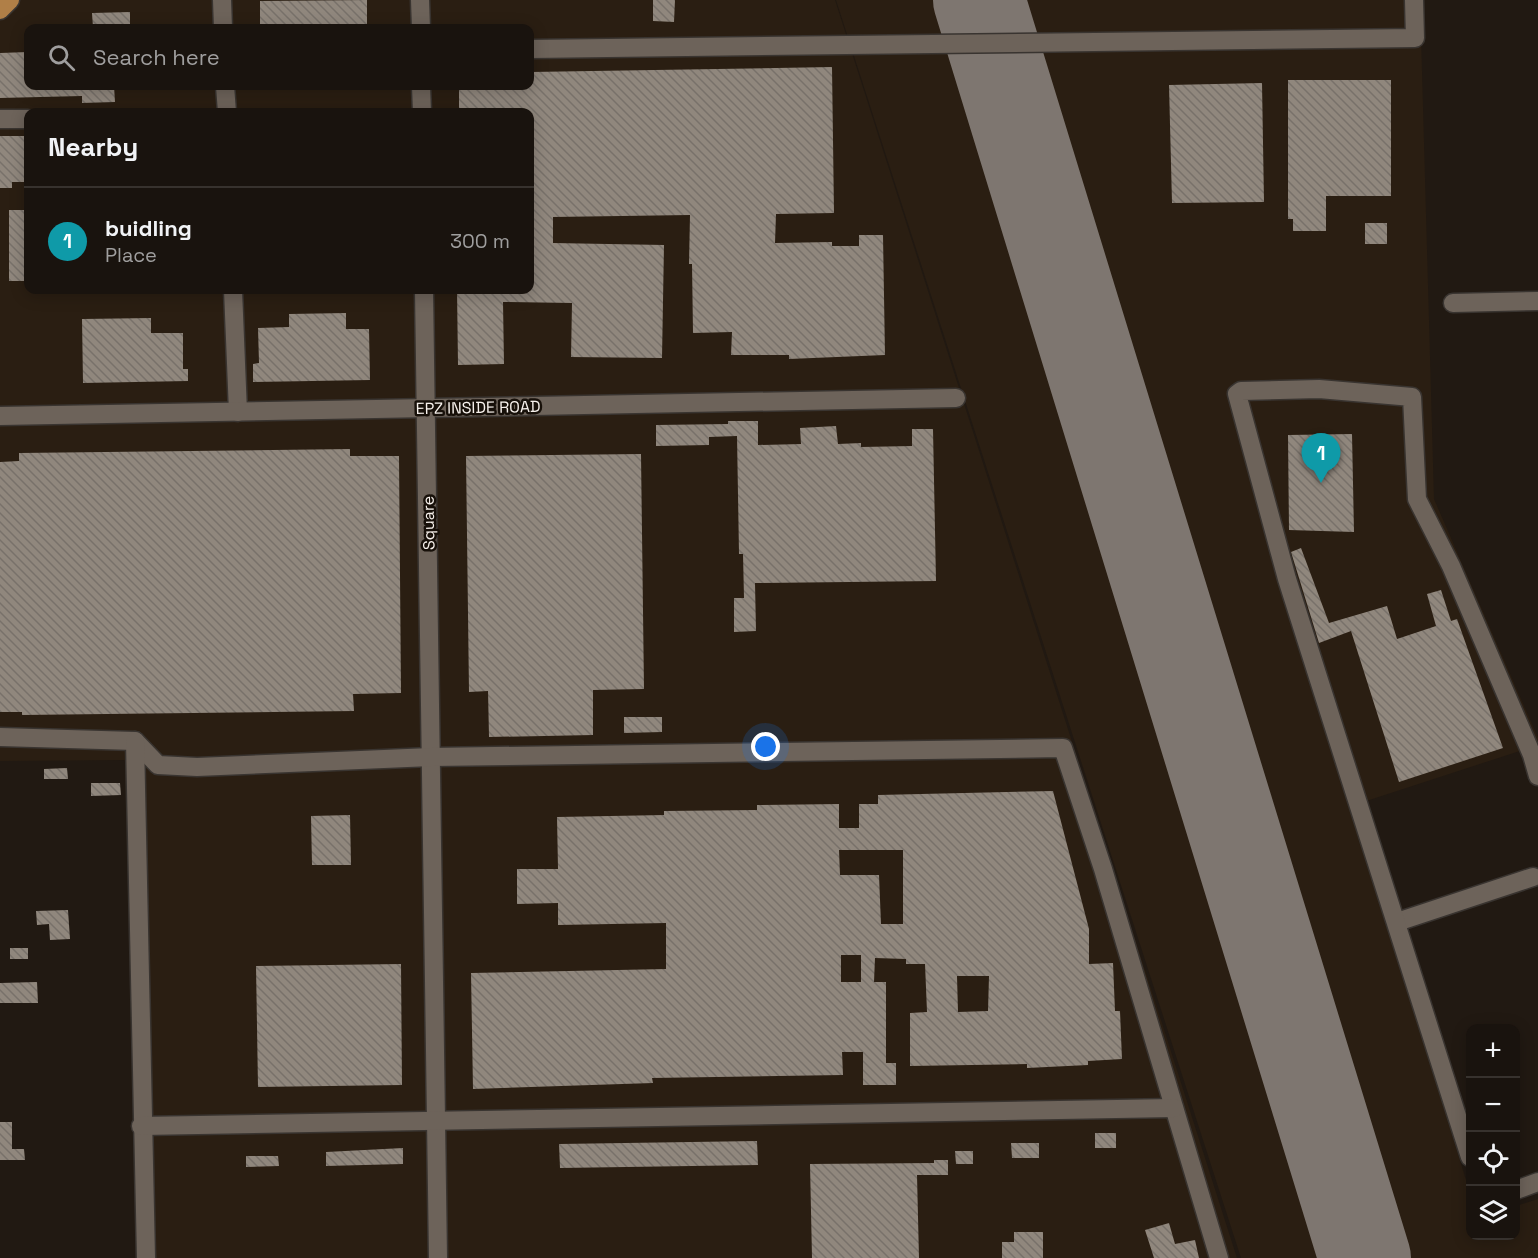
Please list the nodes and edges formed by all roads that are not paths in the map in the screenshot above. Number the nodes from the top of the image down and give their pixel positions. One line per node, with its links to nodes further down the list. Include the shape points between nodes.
1 (10, 0): 5 (main road)
2 (222, 0): 6 (street)
3 (420, 0): 7 (street)
4 (1414, 0): 8 (street, via 1414,38)
5 (0, 10)
6 (223, 24)
7 (421, 24)
8 (534, 49)
9 (225, 90): 11 (street)
10 (421, 90): 12 (street)
11 (226, 108)
12 (422, 108)
13 (0, 119): 14 (street)
14 (24, 119)
15 (233, 294): 21 (street)
16 (424, 294): 20 (street, Square)
17 (1538, 301): 18 (street)
18 (1453, 303)
19 (956, 398): 20 (street, EPZ INSIDE ROAD)
20 (426, 408): 21 (street, EPZ INSIDE ROAD); 25 (street, Square)
21 (238, 412): 22 (street, EPZ INSIDE ROAD)
22 (0, 416)
23 (0, 737): 24 (street)
24 (135, 741): 25 (street, via 158,765); 31 (street)
25 (431, 757): 29 (street, via 1063,748); 30 (street, Square)
26 (1538, 776): 28 (street, via 1451,566 1417,499 1412,397 1319,388 1237,394 1287,579)
27 (1533, 877): 28 (street)
28 (1396, 922): 32 (street)
29 (1174, 1108): 30 (street); 37 (street)
30 (436, 1121): 31 (street); 36 (street, Square)
31 (141, 1126): 35 (street)
32 (1466, 1144)
33 (1538, 1182): 34 (street)
34 (1520, 1188)
35 (146, 1258)
36 (438, 1258)
37 (1219, 1258)

